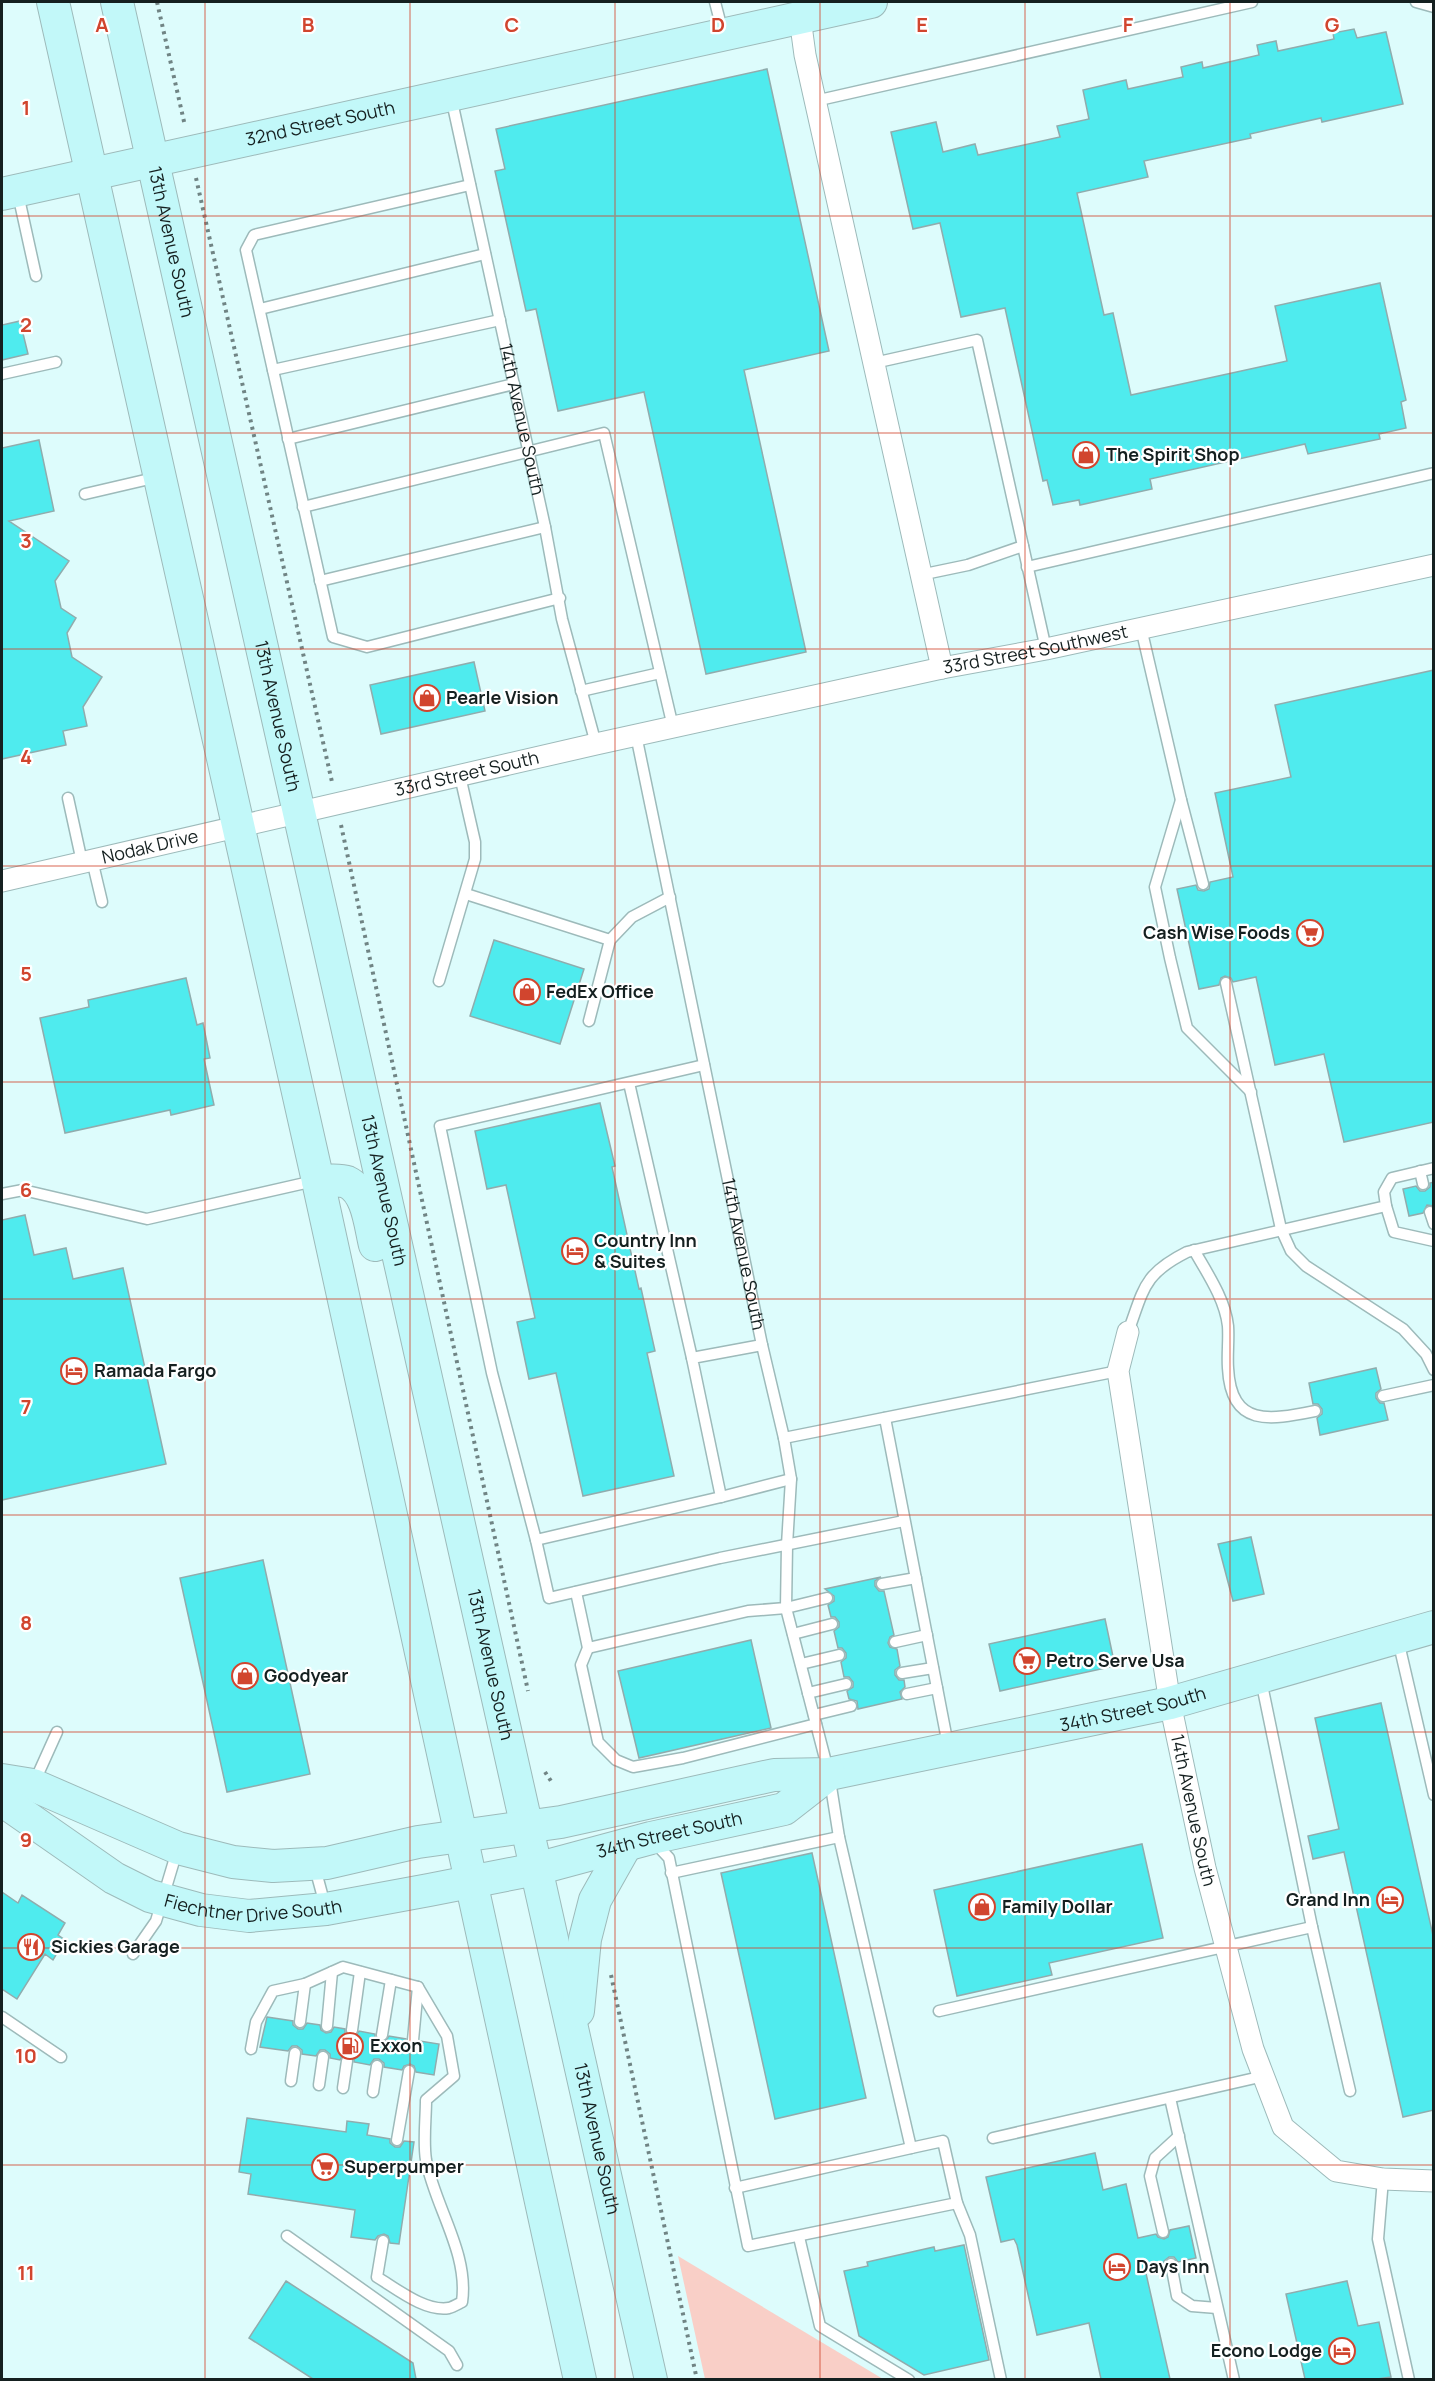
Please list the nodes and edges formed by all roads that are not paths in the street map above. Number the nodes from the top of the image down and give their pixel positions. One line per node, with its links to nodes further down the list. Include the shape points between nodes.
1 (53, 2): 13 (main road)
2 (117, 2): 12 (main road, 13th Avenue South)
3 (715, 2): 9 (lane)
4 (871, 2): 8 (main road)
5 (1252, 2): 11 (lane)
6 (1416, 2): 7 (lane)
7 (1434, 7)
8 (799, 14): 9 (main road, 32nd Street South); 11 (street)
9 (723, 34): 10 (main road, 32nd Street South)
10 (450, 94): 12 (main road, 32nd Street South); 14 (lane, 14th Avenue South)
11 (815, 101): 21 (street)
12 (152, 160): 13 (main road, 32nd Street South); 49 (main road, 13th Avenue South)
13 (91, 174): 15 (main road, 32nd Street South); 28 (main road)
14 (470, 185): 16 (lane, 14th Avenue South); 18 (lane, via 254,235 246,250)
15 (7, 191): 17 (lane)
16 (485, 254): 18 (lane); 19 (lane, 14th Avenue South)
17 (36, 276)
18 (260, 309): 22 (lane)
19 (500, 320): 22 (lane); 24 (lane, 14th Avenue South)
20 (56, 362): 23 (lane)
21 (874, 363): 32 (lane, via 977,340); 35 (street)
22 (273, 370): 25 (lane)
23 (2, 374)
24 (513, 384): 25 (lane); 26 (lane, 14th Avenue South)
25 (288, 439): 30 (lane)
26 (528, 450): 30 (lane); 31 (lane, 14th Avenue South); 41 (lane, via 604,433)
27 (1434, 473): 34 (lane)
28 (159, 477): 29 (lane); 50 (main road)
29 (85, 494)
30 (303, 507): 36 (lane)
31 (545, 526): 36 (lane); 37 (lane, 14th Avenue South)
32 (1023, 546): 34 (lane); 35 (lane, via 968,565)
33 (1434, 565): 38 (street, 33rd Street Southwest)
34 (1027, 567): 39 (lane)
35 (920, 574): 40 (street)
36 (320, 581): 37 (lane, via 333,637 367,647)
37 (560, 598): 42 (lane, 14th Avenue South)
38 (1141, 628): 39 (street, 33rd Street Southwest); 48 (lane)
39 (1046, 649): 40 (street, 33rd Street Southwest)
40 (942, 668): 43 (street, 33rd Street Southwest)
41 (660, 673): 42 (lane); 43 (lane)
42 (581, 691): 45 (lane, 14th Avenue South)
43 (672, 728): 44 (street, 33rd Street Southwest)
44 (636, 735): 45 (street, 33rd Street South); 55 (lane, 14th Avenue South)
45 (596, 744): 46 (street, 33rd Street South)
46 (460, 776): 49 (street, 33rd Street South); 54 (lane, via 475,842)
47 (68, 798): 51 (lane)
48 (1181, 801): 53 (lane); 63 (lane, via 1155,886 1173,970 1187,1028)
49 (298, 811): 50 (street, Nodak Drive); 83 (main road, 13th Avenue South)
50 (238, 825): 51 (street, Nodak Drive); 66 (main road)
51 (87, 861): 52 (street, Nodak Drive); 56 (lane)
52 (2, 881)
53 (1203, 884)
54 (466, 894): 57 (lane); 58 (lane)
55 (670, 897): 57 (lane, via 632,917); 61 (lane, 14th Avenue South)
56 (102, 902)
57 (610, 940): 60 (lane)
58 (439, 981)
59 (1226, 983): 63 (lane)
60 (589, 1021)
61 (704, 1065): 62 (lane); 76 (lane, 14th Avenue South)
62 (628, 1083): 78 (lane); 90 (lane, via 440,1126 492,1373)
63 (1251, 1092): 72 (lane)
64 (1434, 1168): 65 (lane)
65 (1420, 1171): 67 (lane); 69 (lane, via 1392,1178 1384,1192)
66 (318, 1180): 68 (lane, via 147,1219 23,1190); 83 (main road, via 346,1181 357,1190 366,1207 383,1284); 124 (main road)
67 (1423, 1184)
68 (2, 1194)
69 (1386, 1206): 72 (lane); 73 (lane, via 1394,1233)
70 (1430, 1212): 71 (lane)
71 (1434, 1224)
72 (1281, 1229): 74 (lane); 77 (lane, via 1291,1251 1306,1266)
73 (1434, 1241)
74 (1194, 1250): 75 (lane, via 1165,1263 1148,1280); 84 (lane, via 1211,1279 1228,1325 1228,1371 1236,1402 1245,1412 1259,1418)
75 (1128, 1332): 80 (street, 14th Avenue South)
76 (762, 1345): 78 (lane); 86 (lane, 14th Avenue South)
77 (1430, 1350): 79 (lane)
78 (692, 1358): 88 (lane)
79 (1434, 1370)
80 (1118, 1371): 85 (lane); 113 (street, 14th Avenue South)
81 (1434, 1385): 82 (lane)
82 (1383, 1396)
83 (432, 1404): 123 (main road, 13th Avenue South)
84 (1315, 1411)
85 (885, 1418): 86 (lane); 89 (lane)
86 (784, 1438): 87 (lane, 14th Avenue South)
87 (791, 1479): 88 (lane); 91 (lane, 14th Avenue South)
88 (721, 1497): 90 (lane)
89 (904, 1521): 91 (lane); 92 (lane)
90 (536, 1540): 94 (lane, via 549,1598)
91 (787, 1545): 94 (lane); 96 (lane, 14th Avenue South)
92 (916, 1578): 93 (lane); 100 (lane)
93 (882, 1584)
94 (576, 1592): 103 (lane)
95 (827, 1598): 96 (lane)
96 (786, 1608): 99 (lane, 14th Avenue South); 103 (lane, via 748,1611)
97 (832, 1624): 99 (lane)
98 (1434, 1627): 101 (main road, 34th Street South)
99 (793, 1634): 105 (lane, 14th Avenue South)
100 (927, 1635): 102 (lane); 106 (lane)
101 (1398, 1637): 108 (main road, 34th Street South); 122 (lane)
102 (895, 1642)
103 (588, 1647): 115 (lane, via 581,1665 598,1742 616,1760 633,1767 683,1758)
104 (839, 1655): 105 (lane)
105 (801, 1664): 111 (lane, 14th Avenue South)
106 (933, 1668): 107 (lane); 110 (lane)
107 (902, 1673)
108 (1260, 1677): 113 (main road, 34th Street South); 134 (lane)
109 (846, 1684): 111 (lane)
110 (937, 1688): 112 (lane); 117 (lane)
111 (808, 1693): 115 (lane, 14th Avenue South)
112 (907, 1694)
113 (1170, 1703): 117 (main road, 34th Street South); 135 (street, 14th Avenue South)
114 (851, 1706): 115 (lane)
115 (815, 1719): 118 (lane, 14th Avenue South)
116 (57, 1732): 120 (lane)
117 (949, 1749): 118 (main road, 34th Street South)
118 (829, 1774): 123 (main road, 34th Street South, via 774,1775); 125 (lane, 14th Avenue South); 126 (main road, 34th Street South, via 784,1809)
119 (2, 1780): 120 (main road, Fiechtner Drive South)
120 (33, 1785): 127 (main road, Fiechtner Drive South)
121 (2, 1794): 132 (main road, Fiechtner Drive South, via 12,1808 114,1878)
122 (1434, 1795)
123 (527, 1827): 124 (main road, Fiechtner Drive South); 129 (main road, 13th Avenue South)
124 (461, 1836): 128 (main road, Fiechtner Drive South); 131 (main road)
125 (839, 1837): 130 (lane); 169 (lane, 14th Avenue South)
126 (639, 1842): 129 (main road, 34th Street South); 130 (lane, via 669,1858); 149 (main road, via 595,1900 585,1939)
127 (178, 1848): 128 (main road, Fiechtner Drive South, via 233,1863); 132 (lane)
128 (314, 1864): 133 (lane)
129 (536, 1869): 131 (main road, Fiechtner Drive South); 149 (main road, 13th Avenue South)
130 (671, 1873): 172 (lane)
131 (471, 1882): 133 (main road, Fiechtner Drive South); 181 (main road)
132 (162, 1899): 133 (main road, Fiechtner Drive South, via 201,1910 249,1916); 136 (lane, via 156,1921)
133 (326, 1909)
134 (1312, 1927): 135 (lane); 161 (lane)
135 (1226, 1947): 142 (lane); 157 (street, 14th Avenue South)
136 (133, 1954)
137 (332, 1972): 138 (lane, via 343,1967); 140 (lane); 145 (lane)
138 (360, 1972): 139 (lane); 146 (lane)
139 (391, 1980): 141 (lane); 147 (lane)
140 (305, 1984): 144 (lane); 150 (lane, via 273,1991 256,2022)
141 (418, 1987): 148 (lane); 165 (lane, via 447,2036 454,2076)
142 (939, 2011)
143 (2, 2017): 152 (lane)
144 (300, 2022)
145 (327, 2026)
146 (352, 2030)
147 (382, 2035)
148 (412, 2040)
149 (577, 2048): 182 (main road, 13th Avenue South)
150 (251, 2049)
151 (296, 2053): 158 (lane)
152 (62, 2057)
153 (323, 2057): 159 (lane)
154 (347, 2061): 160 (lane)
155 (377, 2066): 162 (lane)
156 (408, 2071): 163 (lane)
157 (1264, 2076): 164 (lane); 170 (street, 14th Avenue South, via 1283,2127 1336,2171)
158 (291, 2081)
159 (319, 2085)
160 (343, 2088)
161 (1350, 2091)
162 (373, 2092)
163 (405, 2097): 165 (lane); 168 (lane)
164 (1170, 2098): 166 (lane); 167 (lane)
165 (426, 2100): 177 (lane, via 426,2159 465,2285 462,2302 449,2308 435,2307 378,2277)
166 (1179, 2136): 174 (lane, via 1155,2158 1150,2176); 179 (lane)
167 (993, 2138)
168 (397, 2140)
169 (911, 2148): 172 (lane); 173 (lane, via 943,2141)
170 (1383, 2179): 171 (street, 14th Avenue South); 186 (lane, via 1378,2240)
171 (1434, 2181)
172 (735, 2188): 176 (lane, via 748,2246)
173 (957, 2203): 176 (lane); 184 (lane, via 970,2235)
174 (1163, 2232)
175 (288, 2236): 180 (lane, via 449,2351)
176 (799, 2237): 183 (lane, via 820,2326)
177 (382, 2241)
178 (1170, 2264): 179 (lane, via 1177,2296 1192,2306)
179 (1217, 2308): 185 (lane)
180 (458, 2365)
181 (580, 2379)
182 (651, 2379)
183 (909, 2379)
184 (1001, 2379)
185 (1234, 2379)
186 (1409, 2379)

